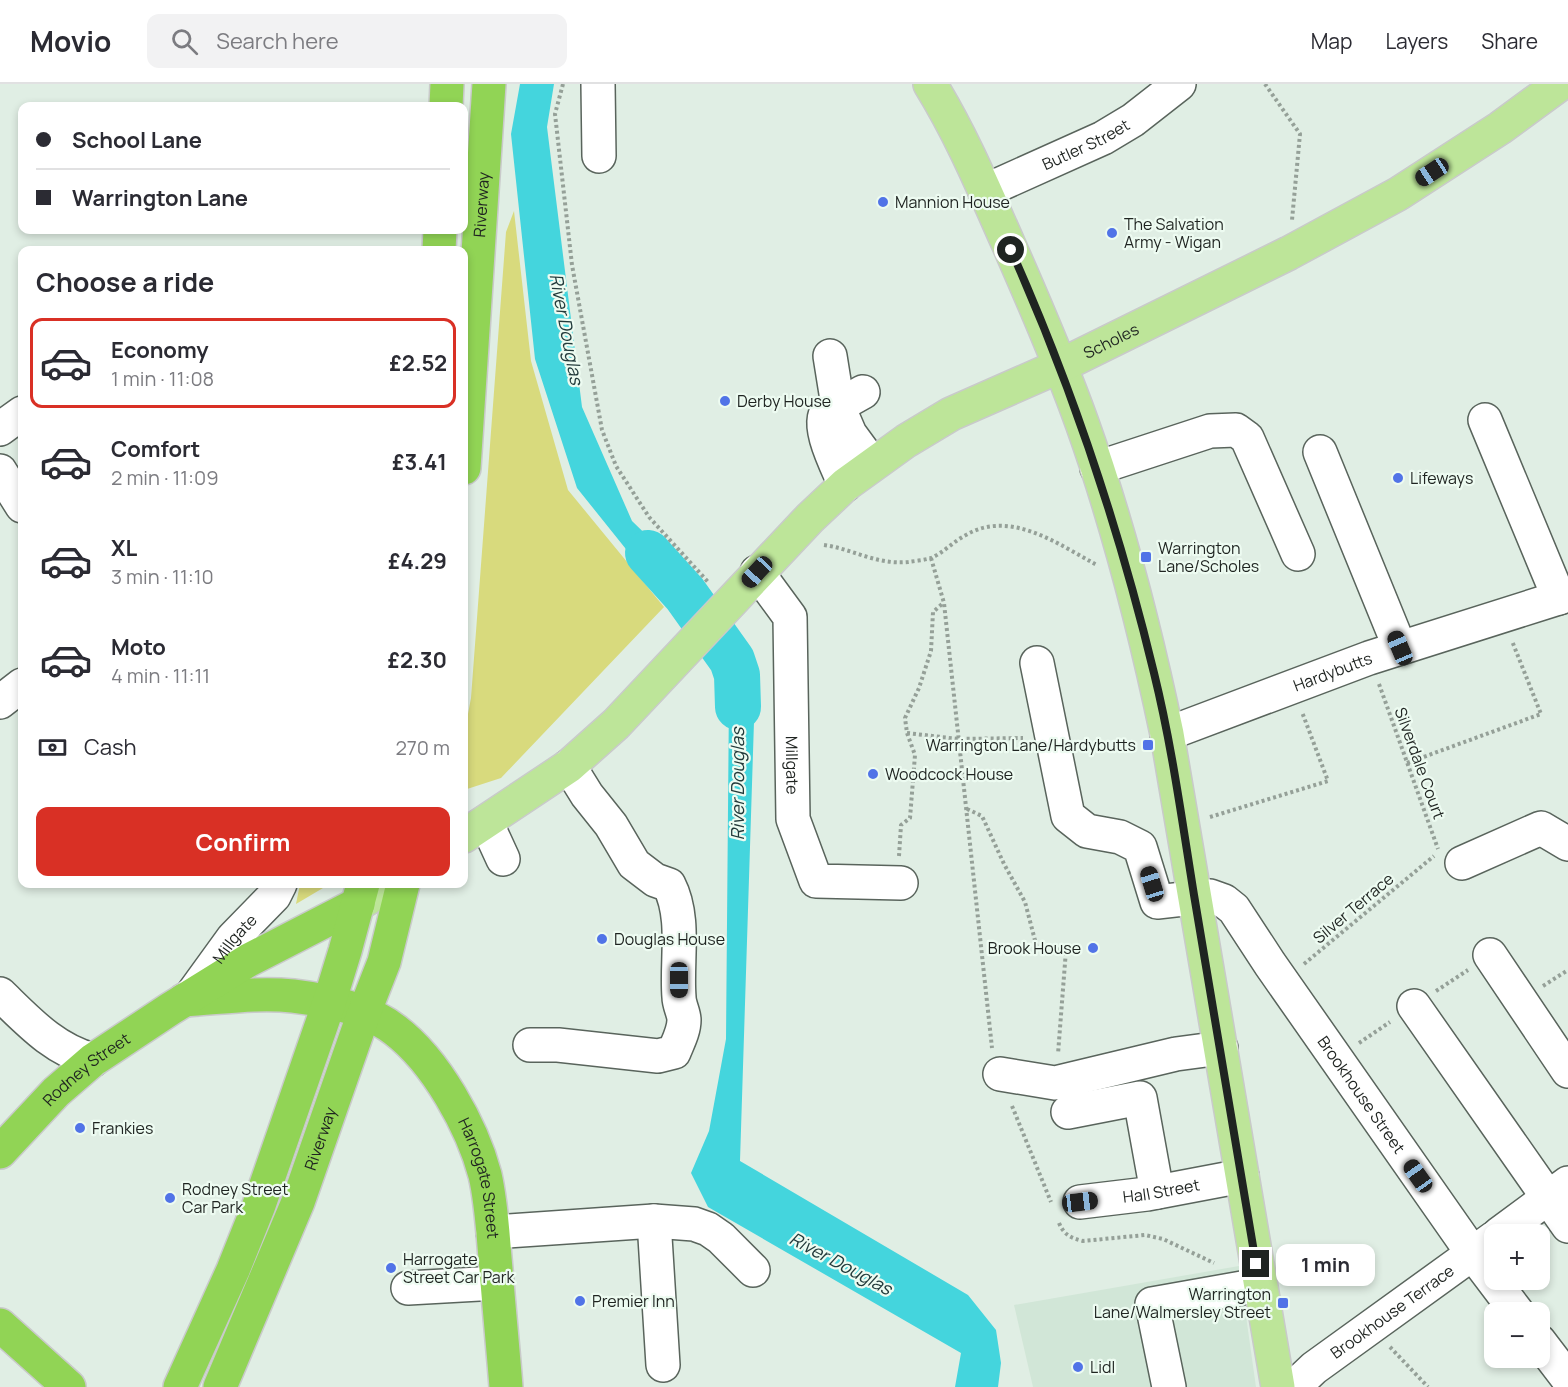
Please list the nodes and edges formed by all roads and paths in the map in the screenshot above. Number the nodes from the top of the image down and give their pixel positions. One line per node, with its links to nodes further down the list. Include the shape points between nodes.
1 (447, 84): 9 (highway)
2 (489, 84): 16 (highway, Riverway)
3 (563, 84): 33 (path, via 555,114 570,254 602,430 616,466 649,517)
4 (598, 84): 10 (street)
5 (930, 84): 11 (main road)
6 (1179, 84): 11 (street, Butler Street, via 1103,138)
7 (1265, 84): 12 (path, via 1299,134)
8 (1560, 84): 12 (main road, Scholes, via 1398,194)
9 (446, 102)
10 (599, 156)
11 (985, 191): 14 (main road)
12 (1289, 253): 14 (main road, Scholes)
13 (831, 356): 15 (street)
14 (1060, 366): 21 (main road, Scholes, via 951,414); 22 (main road)
15 (850, 399): 21 (street, via 850,434); 24 (street, via 829,410 823,427)
16 (468, 407)
17 (18, 416): 19 (street)
18 (1485, 420): 31 (street)
19 (0, 429)
20 (1320, 452): 35 (street)
21 (872, 464): 24 (main road, Scholes)
22 (1097, 468): 27 (street, via 1210,431 1236,430 1247,438); 43 (main road, via 1155,674)
23 (0, 471): 25 (street)
24 (845, 485): 30 (main road, Scholes)
25 (18, 500)
26 (815, 552): 28 (path, via 824,544 886,562)
27 (1298, 554)
28 (932, 558): 29 (path, via 968,533 998,524 1030,531); 32 (path)
29 (1104, 569)
30 (757, 572): 33 (main road, Scholes); 53 (street, Millgate, via 790,616 792,819 816,881)
31 (1563, 596): 34 (street, Hardybutts)
32 (944, 603): 41 (path, via 933,612 931,651 905,718); 44 (path)
33 (723, 608): 46 (main road, Scholes, via 616,724)
34 (1502, 616): 35 (street, Hardybutts); 45 (path, via 1541,714)
35 (1400, 648): 36 (street, Hardybutts)
36 (1369, 658): 38 (street, Hardybutts); 45 (path, Silverdale Court)
37 (1037, 663): 42 (street)
38 (1292, 686): 43 (street, Hardybutts); 48 (path, via 1328,781)
39 (18, 688): 40 (street)
40 (0, 702)
41 (907, 732): 44 (path); 53 (path, via 915,755 913,792 910,818 901,825)
42 (1052, 733): 44 (path, via 1019,739); 58 (street, Brookhouse Street, via 1068,816 1088,831 1120,837 1140,847 1157,902)
43 (1167, 734): 58 (main road)
44 (958, 739): 47 (path)
45 (1407, 763): 51 (path, Silverdale Court)
46 (569, 766): 49 (main road); 66 (street, via 634,864 669,885 676,898 679,1000 684,1021 674,1052 658,1056)
47 (966, 809): 70 (path, via 992,1051); 71 (path, via 982,816 1025,902 1037,948 1065,950)
48 (1200, 820)
49 (475, 829): 52 (street)
50 (1568, 844): 51 (street, via 1541,828)
51 (1451, 858): 60 (path, Silver Terrace)
52 (503, 859)
53 (897, 883)
54 (278, 888): 62 (street, Millgate, via 233,938)
55 (379, 888): 57 (main road)
56 (402, 888): 65 (highway, Riverway, via 384,962)
57 (360, 894): 62 (highway, Rodney Street); 63 (highway)
58 (1195, 897): 60 (street, Brookhouse Street, via 1214,896 1234,909); 67 (main road)
59 (1490, 955): 69 (street)
60 (1283, 982): 81 (street, Brookhouse Street)
61 (0, 994): 68 (street, via 53,1042)
62 (188, 998): 63 (highway, via 280,995); 68 (highway, Rodney Street)
63 (329, 1003): 65 (highway); 94 (highway, via 255,1216)
64 (1414, 1006): 74 (street)
65 (364, 1013): 80 (highway, Harrogate Street, via 408,1041 453,1101 485,1176); 95 (highway, Riverway, via 298,1202)
66 (530, 1045)
67 (1221, 1047): 71 (street, via 1176,1054); 73 (main road)
68 (93, 1060): 72 (highway, Rodney Street, via 56,1092)
69 (1568, 1071)
70 (1000, 1074): 71 (street); 76 (path)
71 (1062, 1098): 75 (street, via 1140,1098)
72 (0, 1152)
73 (1242, 1176): 75 (street, Hall Street); 85 (main road)
74 (1558, 1190): 78 (street); 79 (street)
75 (1156, 1192): 76 (street, Hall Street)
76 (1064, 1210): 82 (path, via 1062,1229 1074,1239 1144,1235 1163,1239 1215,1263)
77 (654, 1221): 80 (street); 83 (street, via 708,1229); 91 (street)
78 (1512, 1224)
79 (1568, 1226)
80 (493, 1232): 84 (highway, Harrogate Street)
81 (1483, 1246): 87 (street, Brookhouse Street); 89 (street, Brookhouse Terrace)
82 (1225, 1263)
83 (753, 1270)
84 (497, 1283): 86 (street); 96 (highway, Harrogate Street)
85 (1260, 1286): 97 (street, via 1152,1304); 98 (main road)
86 (408, 1288)
87 (1512, 1302)
88 (0, 1325): 93 (highway)
89 (1371, 1327): 99 (street, Brookhouse Terrace); 100 (path)
90 (1550, 1355): 92 (street)
91 (663, 1365)
92 (1568, 1378)
93 (69, 1387)
94 (180, 1387)
95 (220, 1387)
96 (506, 1387)
97 (1169, 1387)
98 (1278, 1387)
99 (1294, 1387)
100 (1428, 1387)

